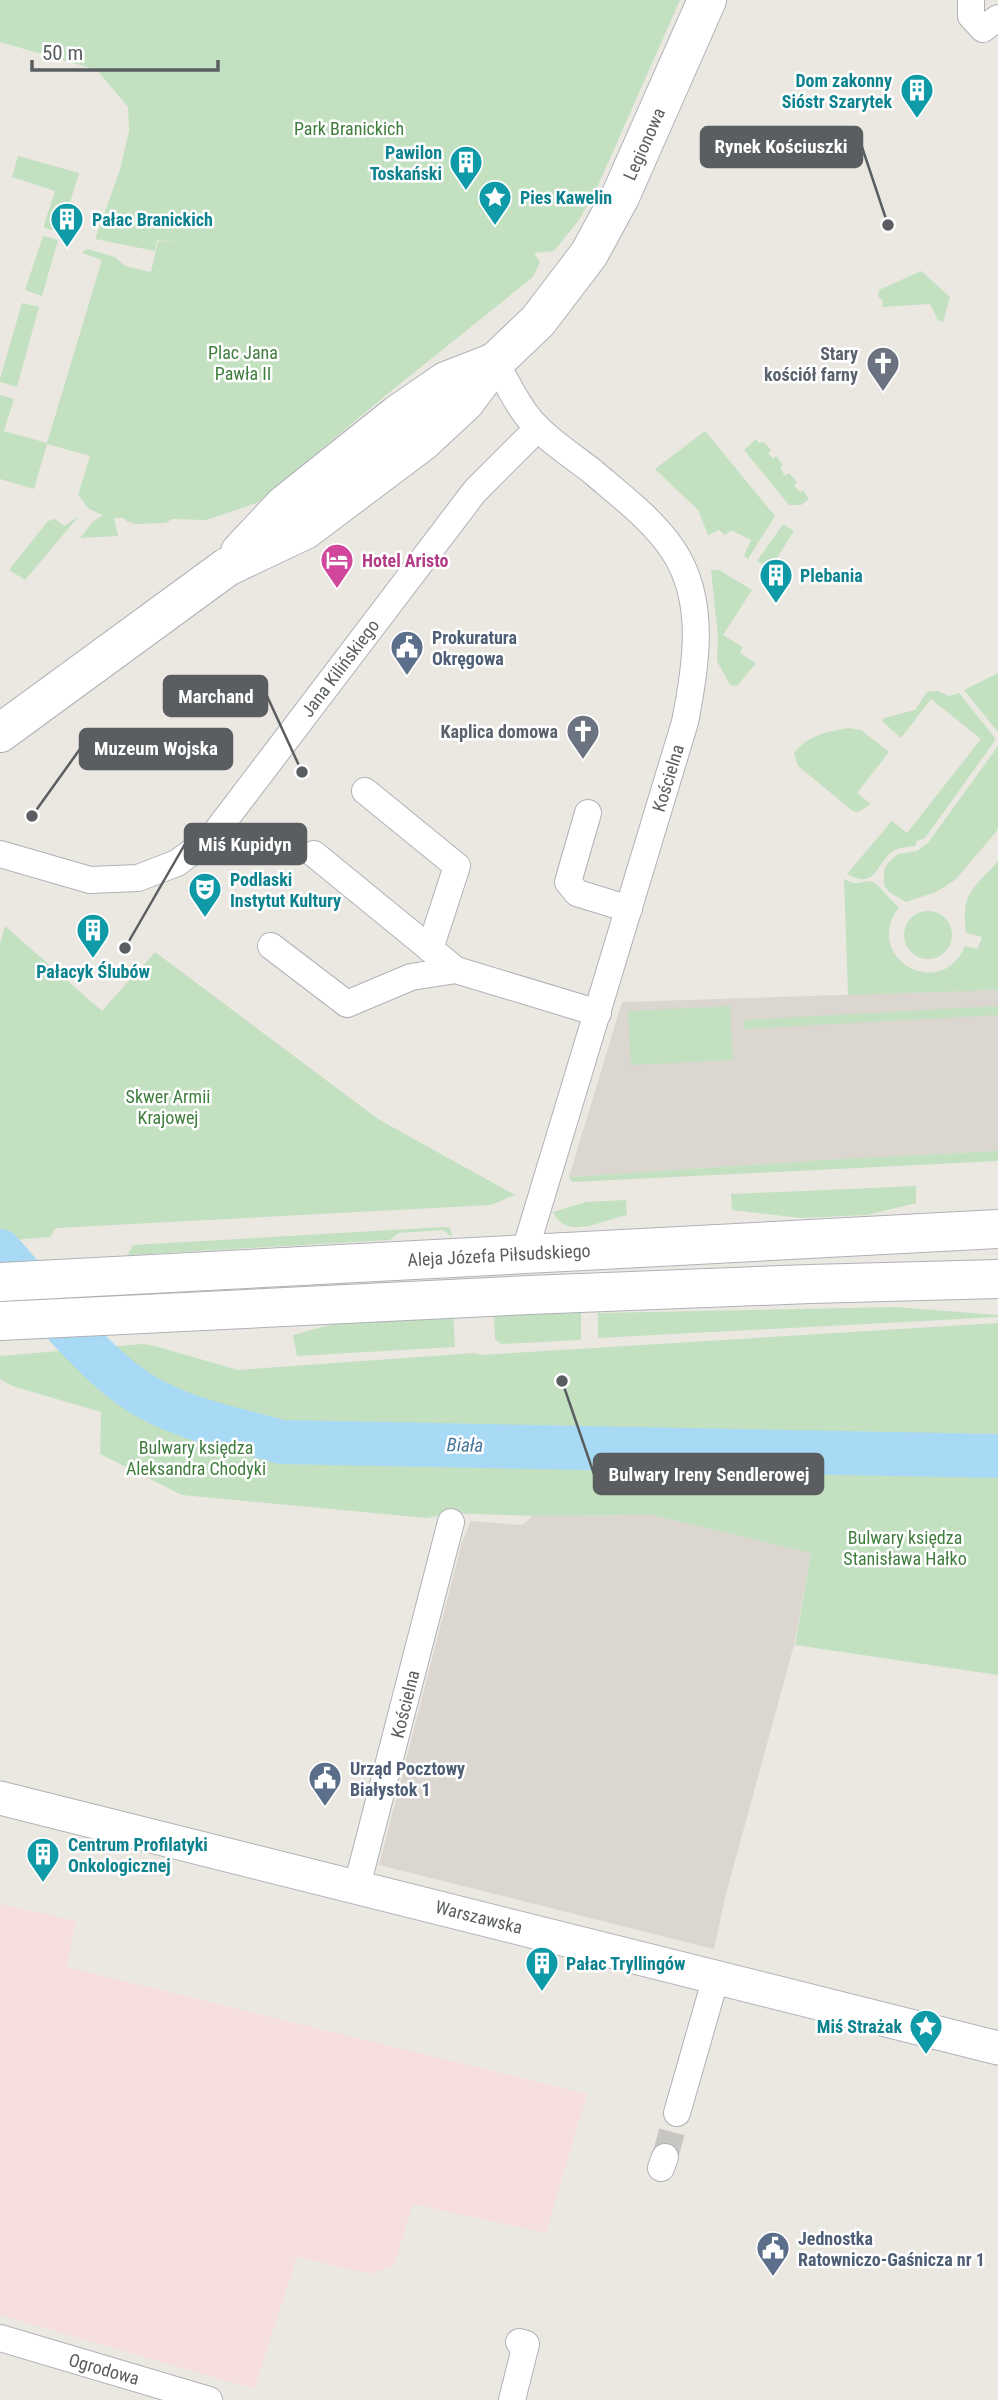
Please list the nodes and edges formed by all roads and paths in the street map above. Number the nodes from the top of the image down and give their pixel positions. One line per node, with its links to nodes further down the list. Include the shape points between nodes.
1 (708, 0): 4 (main road, Legionowa, via 620,197 589,254 538,321)
2 (971, 0): 3 (street, via 971,16 983,29)
3 (998, 18)
4 (495, 362): 5 (street, Kościelna); 6 (main road, via 465,402 422,442 306,530 227,567)
5 (538, 428): 10 (street, Jana Kilińskiego, via 475,491 212,837 177,863 138,878 90,880); 11 (street, Kościelna, via 625,499 664,538 685,572 693,605 696,653 685,722)
6 (0, 733)
7 (365, 791): 13 (street, via 457,866)
8 (587, 813): 11 (street, via 568,882 577,893)
9 (314, 854): 13 (street)
10 (0, 855)
11 (629, 909): 15 (street, Kościelna)
12 (271, 946): 14 (street, via 346,1004 411,977)
13 (430, 948): 14 (street)
14 (456, 970): 15 (street)
15 (597, 1013): 17 (street, Kościelna)
16 (998, 1229): 17 (main road, Aleja Józefa Piłsudskiego)
17 (524, 1254): 19 (main road, Aleja Józefa Piłsudskiego)
18 (998, 1279): 20 (main road, via 542,1294)
19 (0, 1282)
20 (4, 1321)
21 (451, 1522): 23 (street, Kościelna)
22 (0, 1798): 23 (street, Warszawska)
23 (357, 1886): 24 (street, Warszawska)
24 (716, 1977): 25 (street, Warszawska); 26 (street)
25 (998, 2048)
26 (677, 2113)
27 (0, 2338): 29 (street, Ogrodowa)
28 (519, 2342): 31 (street, via 526,2344)
29 (135, 2390): 30 (street, Ogrodowa)
30 (209, 2400)
31 (512, 2400)

